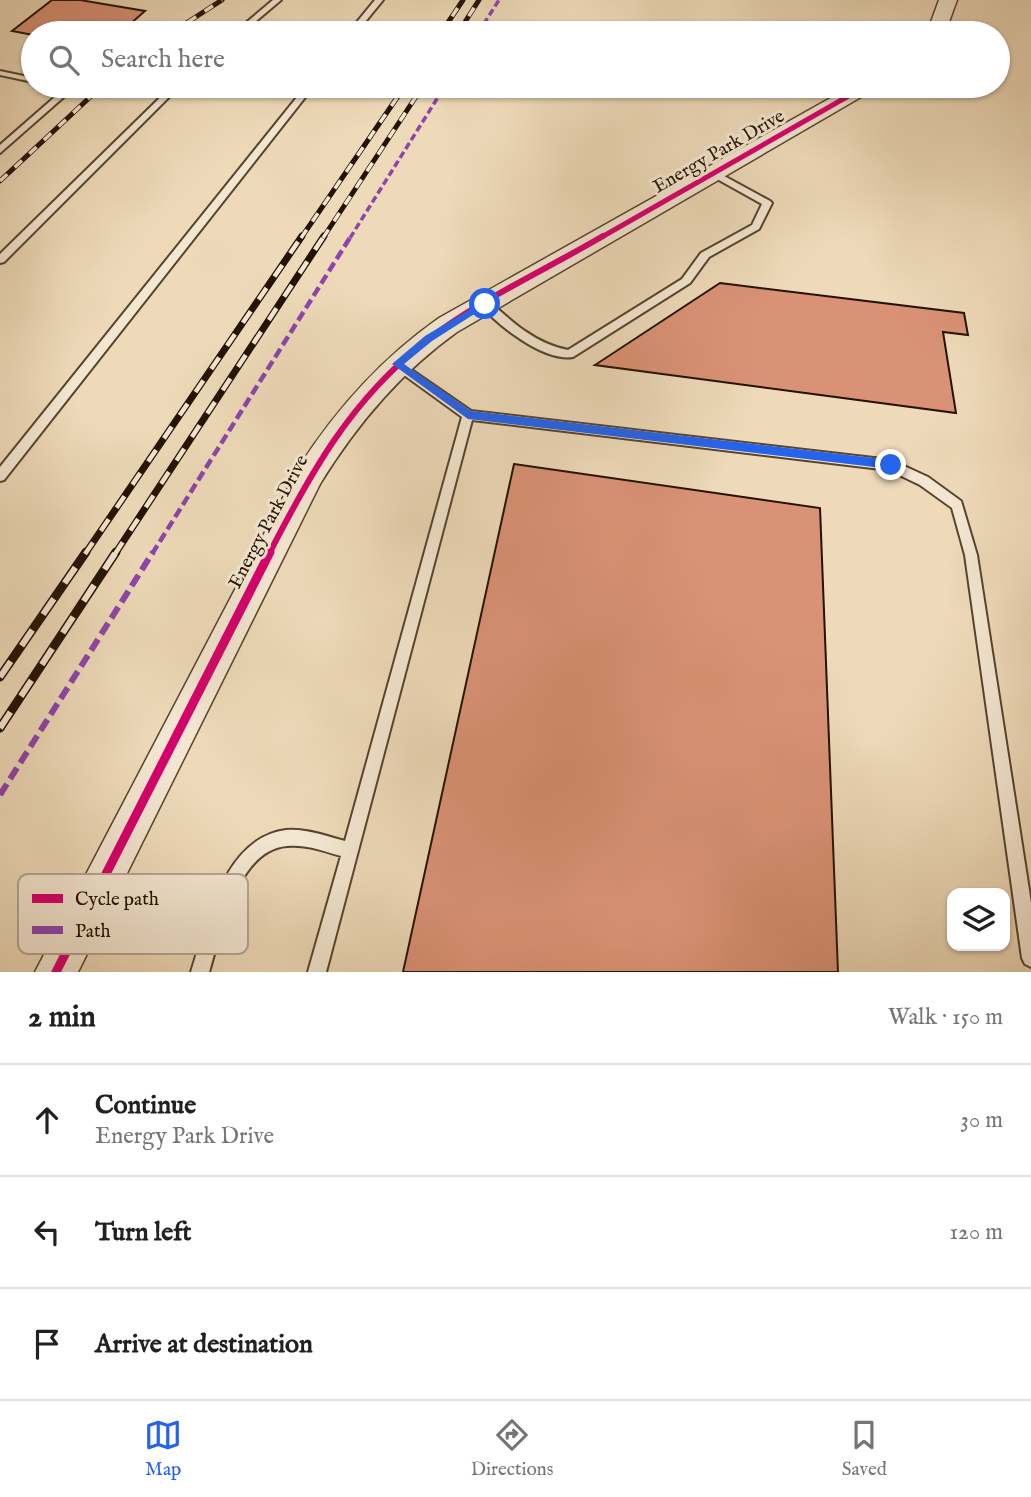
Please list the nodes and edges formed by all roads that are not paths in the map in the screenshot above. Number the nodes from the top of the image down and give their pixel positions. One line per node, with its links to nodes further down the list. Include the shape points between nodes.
1 (277, 0): 4 (lane)
2 (379, 0): 5 (lane)
3 (948, 0): 6 (street)
4 (252, 21)
5 (362, 21)
6 (940, 21)
7 (0, 73): 8 (lane)
8 (21, 77)
9 (58, 98): 13 (lane)
10 (164, 98): 15 (lane)
11 (300, 98): 19 (lane)
12 (845, 98): 14 (street, Energy Park Drive)
13 (0, 150)
14 (713, 173): 16 (street, Energy Park Drive); 16 (lane, via 767,203 756,227 705,255 686,281 569,354 541,346)
15 (0, 260)
16 (485, 304): 17 (street, Energy Park Drive)
17 (397, 364): 18 (lane); 21 (street, Energy Park Drive, via 350,413 309,476)
18 (468, 415): 20 (lane); 25 (lane, via 891,465 925,481 957,505 971,555)
19 (0, 476)
20 (350, 850): 22 (lane, via 286,838 270,842 245,860); 28 (lane)
21 (106, 874)
22 (236, 874)
23 (65, 954): 26 (street, Energy Park Drive)
24 (206, 954): 27 (lane)
25 (1031, 958)
26 (56, 972)
27 (200, 972)
28 (317, 972)

